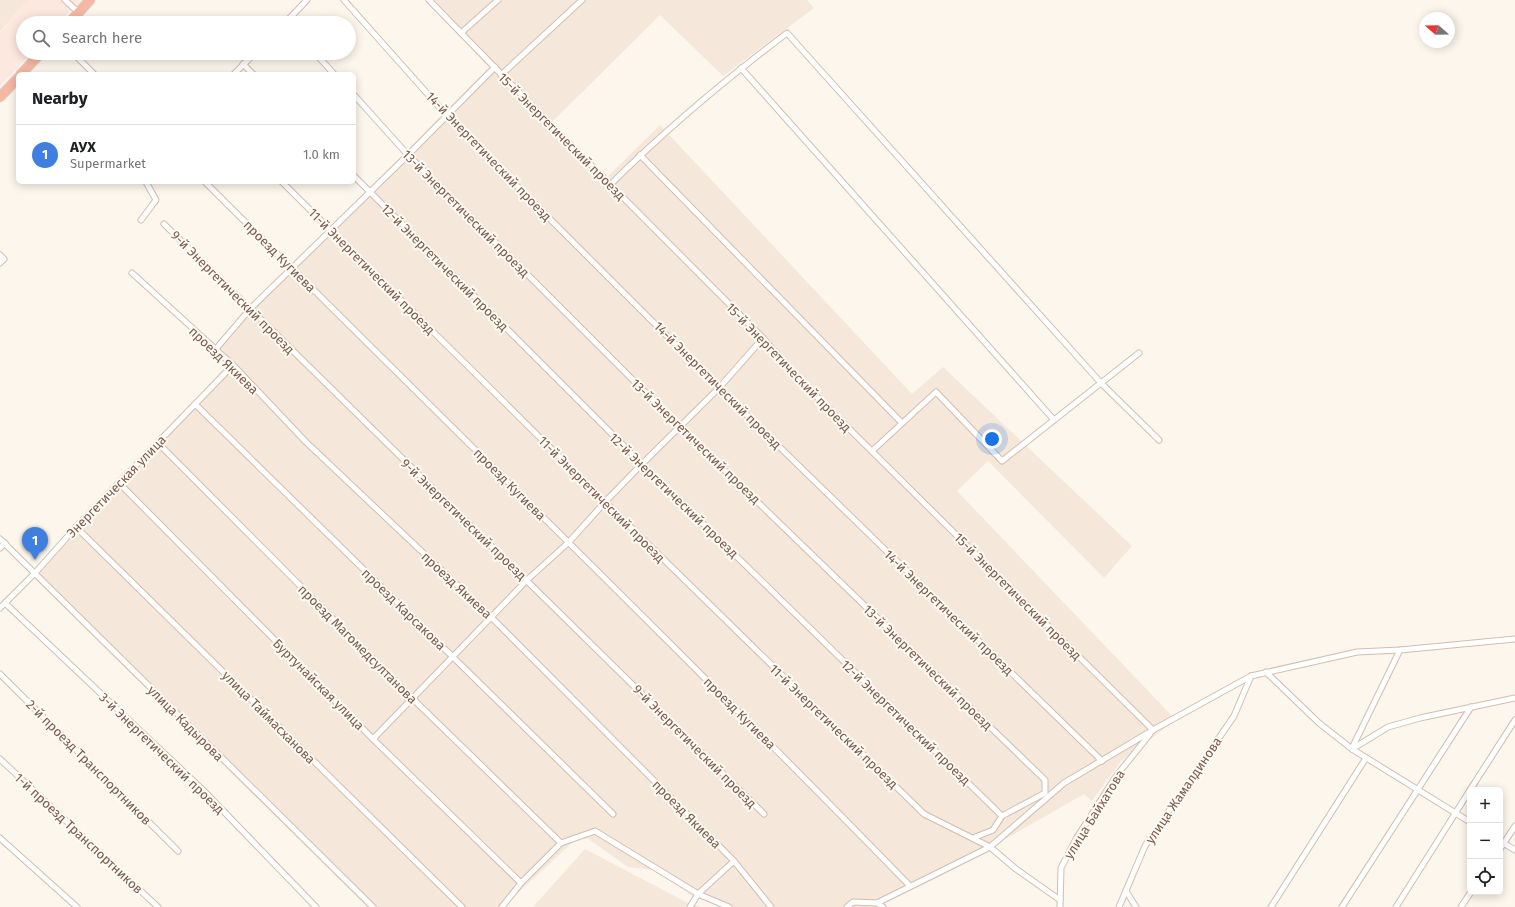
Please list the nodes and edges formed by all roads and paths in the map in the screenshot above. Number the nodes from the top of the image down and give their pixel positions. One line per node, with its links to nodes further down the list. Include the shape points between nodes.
1 (65, 0): 8 (street)
2 (90, 0): 8 (highway)
3 (307, 0): 10 (street)
4 (344, 0): 28 (street, 14-й Энергетический проезд)
5 (429, 0): 11 (street, 15-й Энергетический проезд)
6 (498, 0): 11 (street)
7 (582, 0): 24 (street)
8 (78, 12): 9 (highway)
9 (75, 16)
10 (292, 16)
11 (461, 33): 17 (street, 15-й Энергетический проезд)
12 (34, 60): 19 (highway)
13 (80, 60): 20 (street)
14 (247, 60): 16 (street)
15 (321, 60): 23 (street)
16 (243, 64): 21 (street); 22 (street)
17 (495, 67): 24 (street, 15-й Энергетический проезд); 28 (street)
18 (741, 68): 30 (street); 49 (street, via 787,33); 52 (street)
19 (23, 72)
20 (92, 72)
21 (236, 72)
22 (251, 72)
23 (332, 72)
24 (501, 75): 35 (street, 15-й Энергетический проезд)
25 (16, 80): 26 (highway)
26 (0, 97)
27 (356, 97): 29 (street, 13-й Энергетический проезд)
28 (446, 115): 29 (street); 50 (street, 14-й Энергетический проезд)
29 (408, 155): 36 (street); 54 (street, 13-й Энергетический проезд)
30 (640, 155): 35 (street); 53 (street)
31 (356, 178): 36 (street, 12-й Энергетический проезд)
32 (147, 184): 37 (street, via 156,200)
33 (207, 184): 42 (street, проезд Кугиева)
34 (284, 184): 39 (street, 11-й Энергетический проезд)
35 (610, 185): 45 (street, 15-й Энергетический проезд)
36 (370, 192): 39 (street); 58 (street, 12-й Энергетический проезд)
37 (141, 220)
38 (164, 224): 44 (street, 9-й Энергетический проезд)
39 (331, 231): 42 (street); 60 (street, 11-й Энергетический проезд)
40 (0, 255): 41 (street, via 4,259)
41 (0, 263)
42 (292, 269): 44 (street); 63 (street, проезд Кугиева)
43 (132, 273): 46 (street, проезд Якиева)
44 (250, 309): 46 (street); 67 (street, 9-й Энергетический проезд)
45 (762, 338): 50 (street); 57 (street, 15-й Энергетический проезд, via 800,380)
46 (215, 350): 48 (street, проезд Якиева)
47 (1139, 353): 49 (street)
48 (233, 366): 51 (street, Энергетическая улица); 70 (street, проезд Якиева, via 306,442)
49 (1101, 383): 52 (street); 55 (street)
50 (719, 388): 54 (street); 86 (street, 14-й Энергетический проезд)
51 (196, 405): 56 (street, Энергетическая улица); 73 (street, проезд Карсакова)
52 (1054, 420): 53 (street, via 1002,462 936,392)
53 (902, 423): 57 (street)
54 (679, 426): 58 (street); 90 (street, 13-й Энергетический проезд, via 1045,780)
55 (1159, 440)
56 (158, 443): 59 (street, Энергетическая улица); 77 (street, проезд Магомедсултанова)
57 (872, 451): 81 (street, 15-й Энергетический проезд)
58 (642, 464): 60 (street); 95 (street, 12-й Энергетический проезд)
59 (119, 483): 61 (street, Энергетическая улица); 82 (street, Буртунайская улица)
60 (604, 502): 63 (street); 99 (street, 11-й Энергетический проезд, via 924,814)
61 (76, 527): 66 (street, Энергетическая улица); 118 (street, улица Таймасханова)
62 (0, 538): 64 (street, улица Кадырова)
63 (569, 542): 67 (street); 108 (street, проезд Кугиева)
64 (5, 544): 65 (street); 66 (street, улица Кадырова)
65 (0, 548)
66 (35, 573): 68 (street, Энергетическая улица); 117 (street, улица Кадырова)
67 (527, 580): 70 (street); 94 (street, 9-й Энергетический проезд)
68 (5, 603): 69 (street, Энергетическая улица); 116 (street, 3-й Энергетический проезд, via 204,791)
69 (0, 608)
70 (491, 617): 73 (street); 106 (street, проезд Якиева)
71 (1515, 639): 72 (street)
72 (1400, 650): 74 (street, via 1357,652); 83 (street)
73 (453, 657): 77 (street); 93 (street, проезд Карсакова)
74 (1266, 672): 76 (street); 83 (street, via 1319,723)
75 (0, 674): 104 (street, 2-й проезд Транспортников)
76 (1251, 676): 81 (street); 109 (street, улица Жамалдинова, via 1234,716 1145,846)
77 (412, 698): 82 (street); 101 (street, проезд Магомедсултанова)
78 (1515, 698): 79 (street)
79 (1471, 707): 83 (street, via 1388,727); 89 (street)
80 (1515, 720): 88 (street)
81 (1153, 730): 86 (street); 112 (street, улица Байхатова, via 1116,775 1076,839 1061,868)
82 (373, 739): 107 (street, Буртунайская улица)
83 (1352, 749): 84 (street)
84 (1366, 758): 89 (street); 128 (street)
85 (0, 759): 115 (street, 1-й проезд Транспортников)
86 (1102, 761): 87 (street)
87 (1064, 783): 90 (street); 103 (street)
88 (1472, 787)
89 (1418, 790): 92 (street); 129 (street)
90 (1045, 793): 95 (street)
91 (1467, 795): 92 (street)
92 (1456, 813): 96 (street); 130 (street)
93 (613, 814)
94 (764, 814)
95 (1002, 816): 99 (street, via 993,830)
96 (1467, 820)
97 (1515, 826): 100 (street)
98 (0, 838): 114 (street)
99 (972, 838): 103 (street, 11-й Энергетический проезд)
100 (1503, 841)
101 (561, 843): 107 (street); 110 (street, via 595,831)
102 (1503, 843): 105 (street)
103 (990, 847): 108 (street); 112 (street, 11-й Энергетический проезд)
104 (178, 850)
105 (1515, 850)
106 (734, 861): 110 (street); 122 (street, проезд Якиева)
107 (521, 883): 119 (street)
108 (910, 886): 113 (street)
109 (1126, 891): 126 (street, улица Жамалдинова); 127 (street)
110 (698, 894): 120 (street); 121 (street)
111 (1469, 895): 131 (street)
112 (1060, 900): 125 (street, улица Байхатова)
113 (877, 902): 123 (street, via 853,902); 124 (street)
114 (77, 907)
115 (158, 907)
116 (316, 907)
117 (372, 907)
118 (462, 907)
119 (502, 907)
120 (690, 907)
121 (729, 907)
122 (771, 907)
123 (847, 907)
124 (883, 907)
125 (1060, 907)
126 (1119, 907)
127 (1136, 907)
128 (1271, 907)
129 (1342, 907)
130 (1396, 907)
131 (1461, 907)

